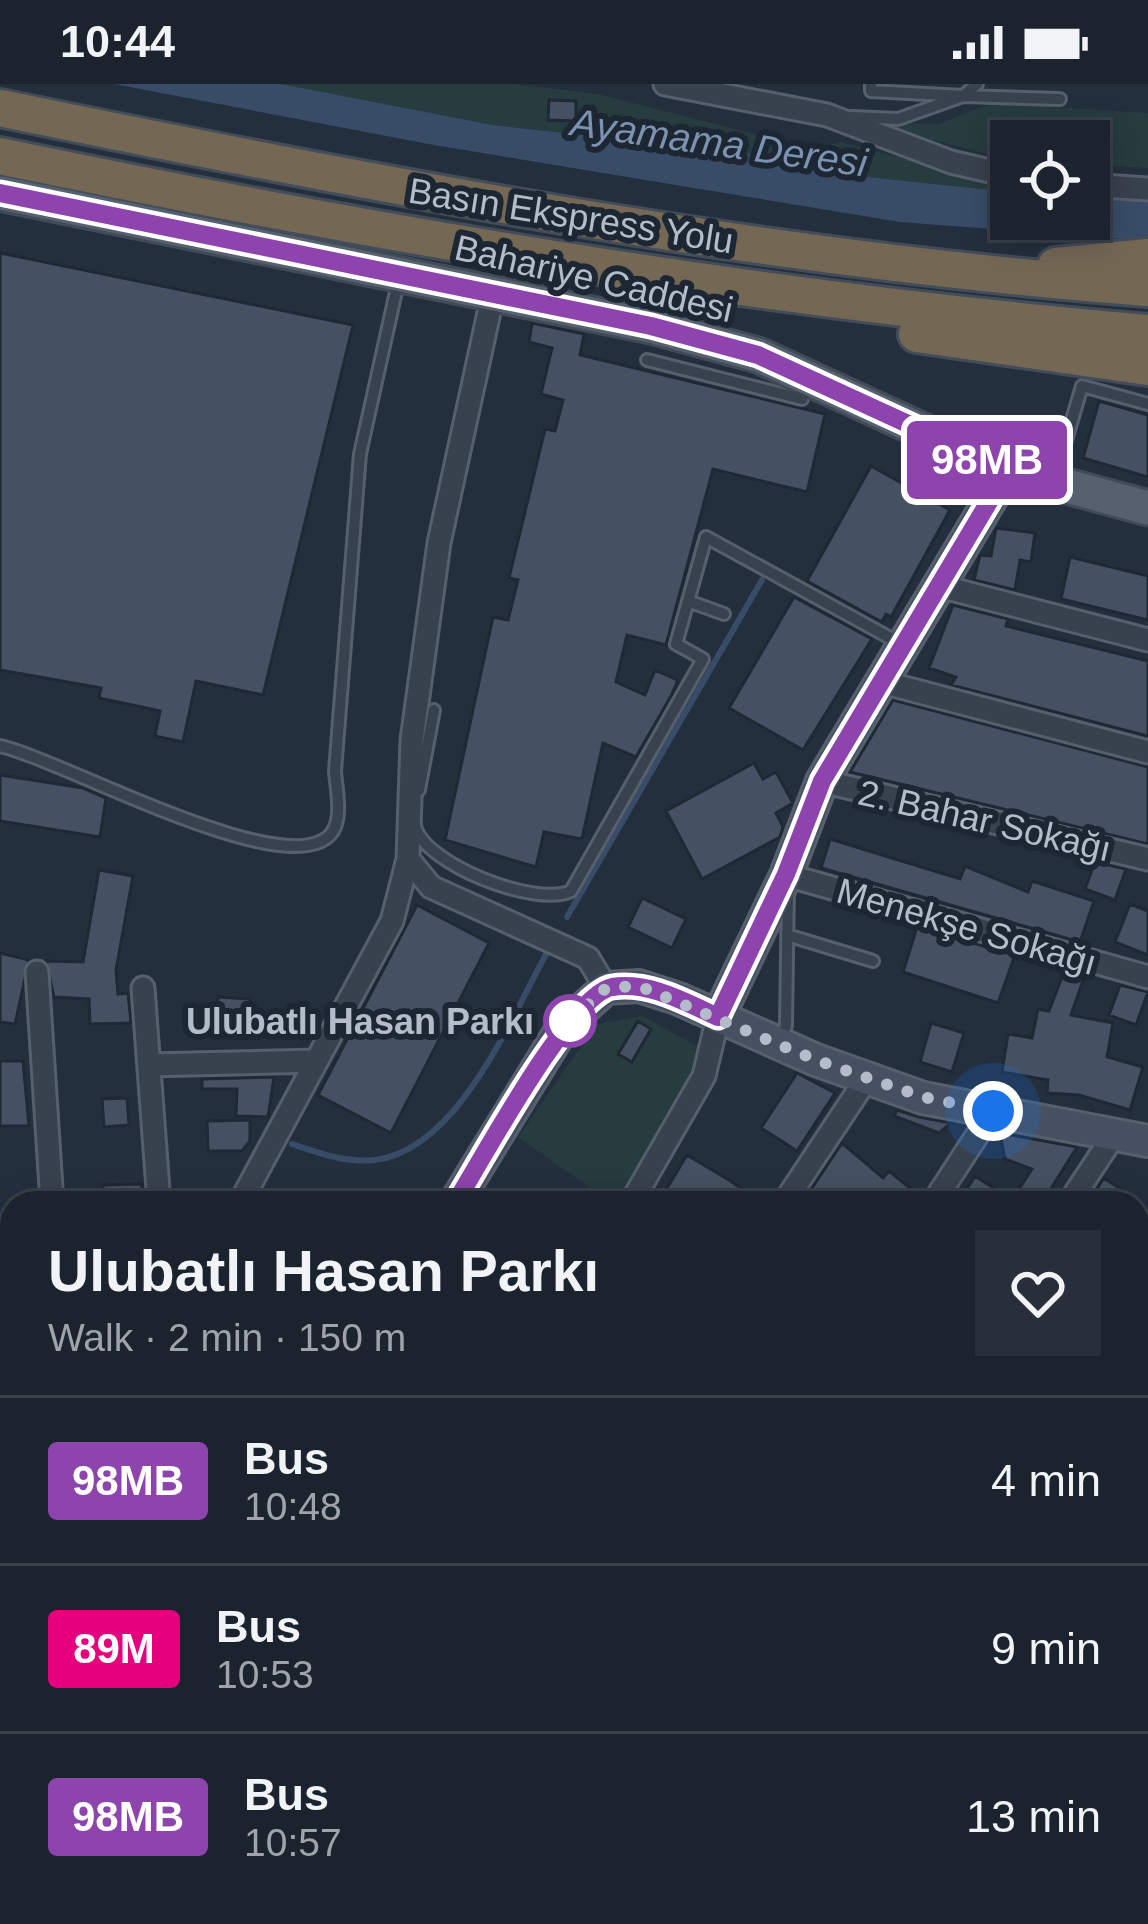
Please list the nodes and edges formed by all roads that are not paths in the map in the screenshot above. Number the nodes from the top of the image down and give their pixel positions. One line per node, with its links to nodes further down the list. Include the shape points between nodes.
1 (665, 84): 7 (street)
2 (872, 84): 4 (lane, via 871,91)
3 (977, 84): 4 (lane)
4 (961, 90): 5 (lane); 7 (lane, via 898,118)
5 (1060, 100)
6 (0, 108): 16 (highway, Basın Ekspress Yolu, via 541,212)
7 (827, 115): 9 (street)
8 (0, 156): 15 (highway, Basın Ekspress Yolu)
9 (990, 171)
10 (1110, 186): 11 (street)
11 (1148, 189)
12 (0, 193): 14 (main road, Bahariye Caddesi)
13 (1148, 257): 16 (highway, via 1075,261)
14 (400, 274): 18 (main road, Bahariye Caddesi); 34 (lane, via 360,454 330,835 282,846 226,836)
15 (639, 275): 19 (highway, Basın Ekspress Yolu); 21 (highway, via 744,308)
16 (1020, 276): 17 (highway, Basın Ekspress Yolu)
17 (1148, 287)
18 (493, 294): 22 (main road, Bahariye Caddesi, via 651,326); 37 (street, via 439,543 412,740)
19 (1148, 332)
20 (647, 360): 22 (lane, via 802,399)
21 (1148, 367)
22 (810, 376): 24 (main road, Bahariye Caddesi)
23 (1148, 404): 25 (lane, via 1082,386)
24 (1008, 470): 25 (main road, Bahariye Caddesi); 27 (main road)
25 (1054, 483): 26 (main road, Bahariye Caddesi)
26 (1148, 508)
27 (943, 587): 30 (street); 31 (main road)
28 (688, 601): 29 (lane); 31 (lane, via 706,537); 33 (lane, via 676,644 703,659 563,895 526,894 423,847 415,813)
29 (724, 614)
30 (1148, 640)
31 (905, 646): 32 (main road)
32 (883, 682): 35 (street); 36 (main road)
33 (434, 710)
34 (0, 746)
35 (1148, 752)
36 (822, 781): 38 (street, 2. Bahar Sokağı); 39 (main road)
37 (408, 859): 45 (street, via 431,886 588,958); 48 (street, via 392,921)
38 (1148, 860)
39 (786, 874): 40 (lane); 43 (street, Menekşe Sokağı); 46 (main road)
40 (790, 936): 41 (lane); 47 (lane)
41 (873, 961)
42 (38, 972): 54 (street)
43 (1148, 977)
44 (143, 988): 49 (street)
45 (606, 988): 46 (main road, via 639,986); 57 (main road, via 563,1027)
46 (718, 1017): 47 (main road); 58 (street, via 704,1076)
47 (780, 1044): 50 (main road)
48 (316, 1061): 49 (street); 56 (street)
49 (148, 1065): 55 (street)
50 (867, 1078): 51 (main road); 59 (street)
51 (993, 1111): 52 (main road); 60 (street)
52 (1114, 1135): 53 (main road); 61 (street)
53 (1148, 1141)
54 (51, 1191)
55 (159, 1191)
56 (247, 1191)
57 (462, 1191)
58 (638, 1191)
59 (792, 1191)
60 (941, 1191)
61 (1077, 1191)

